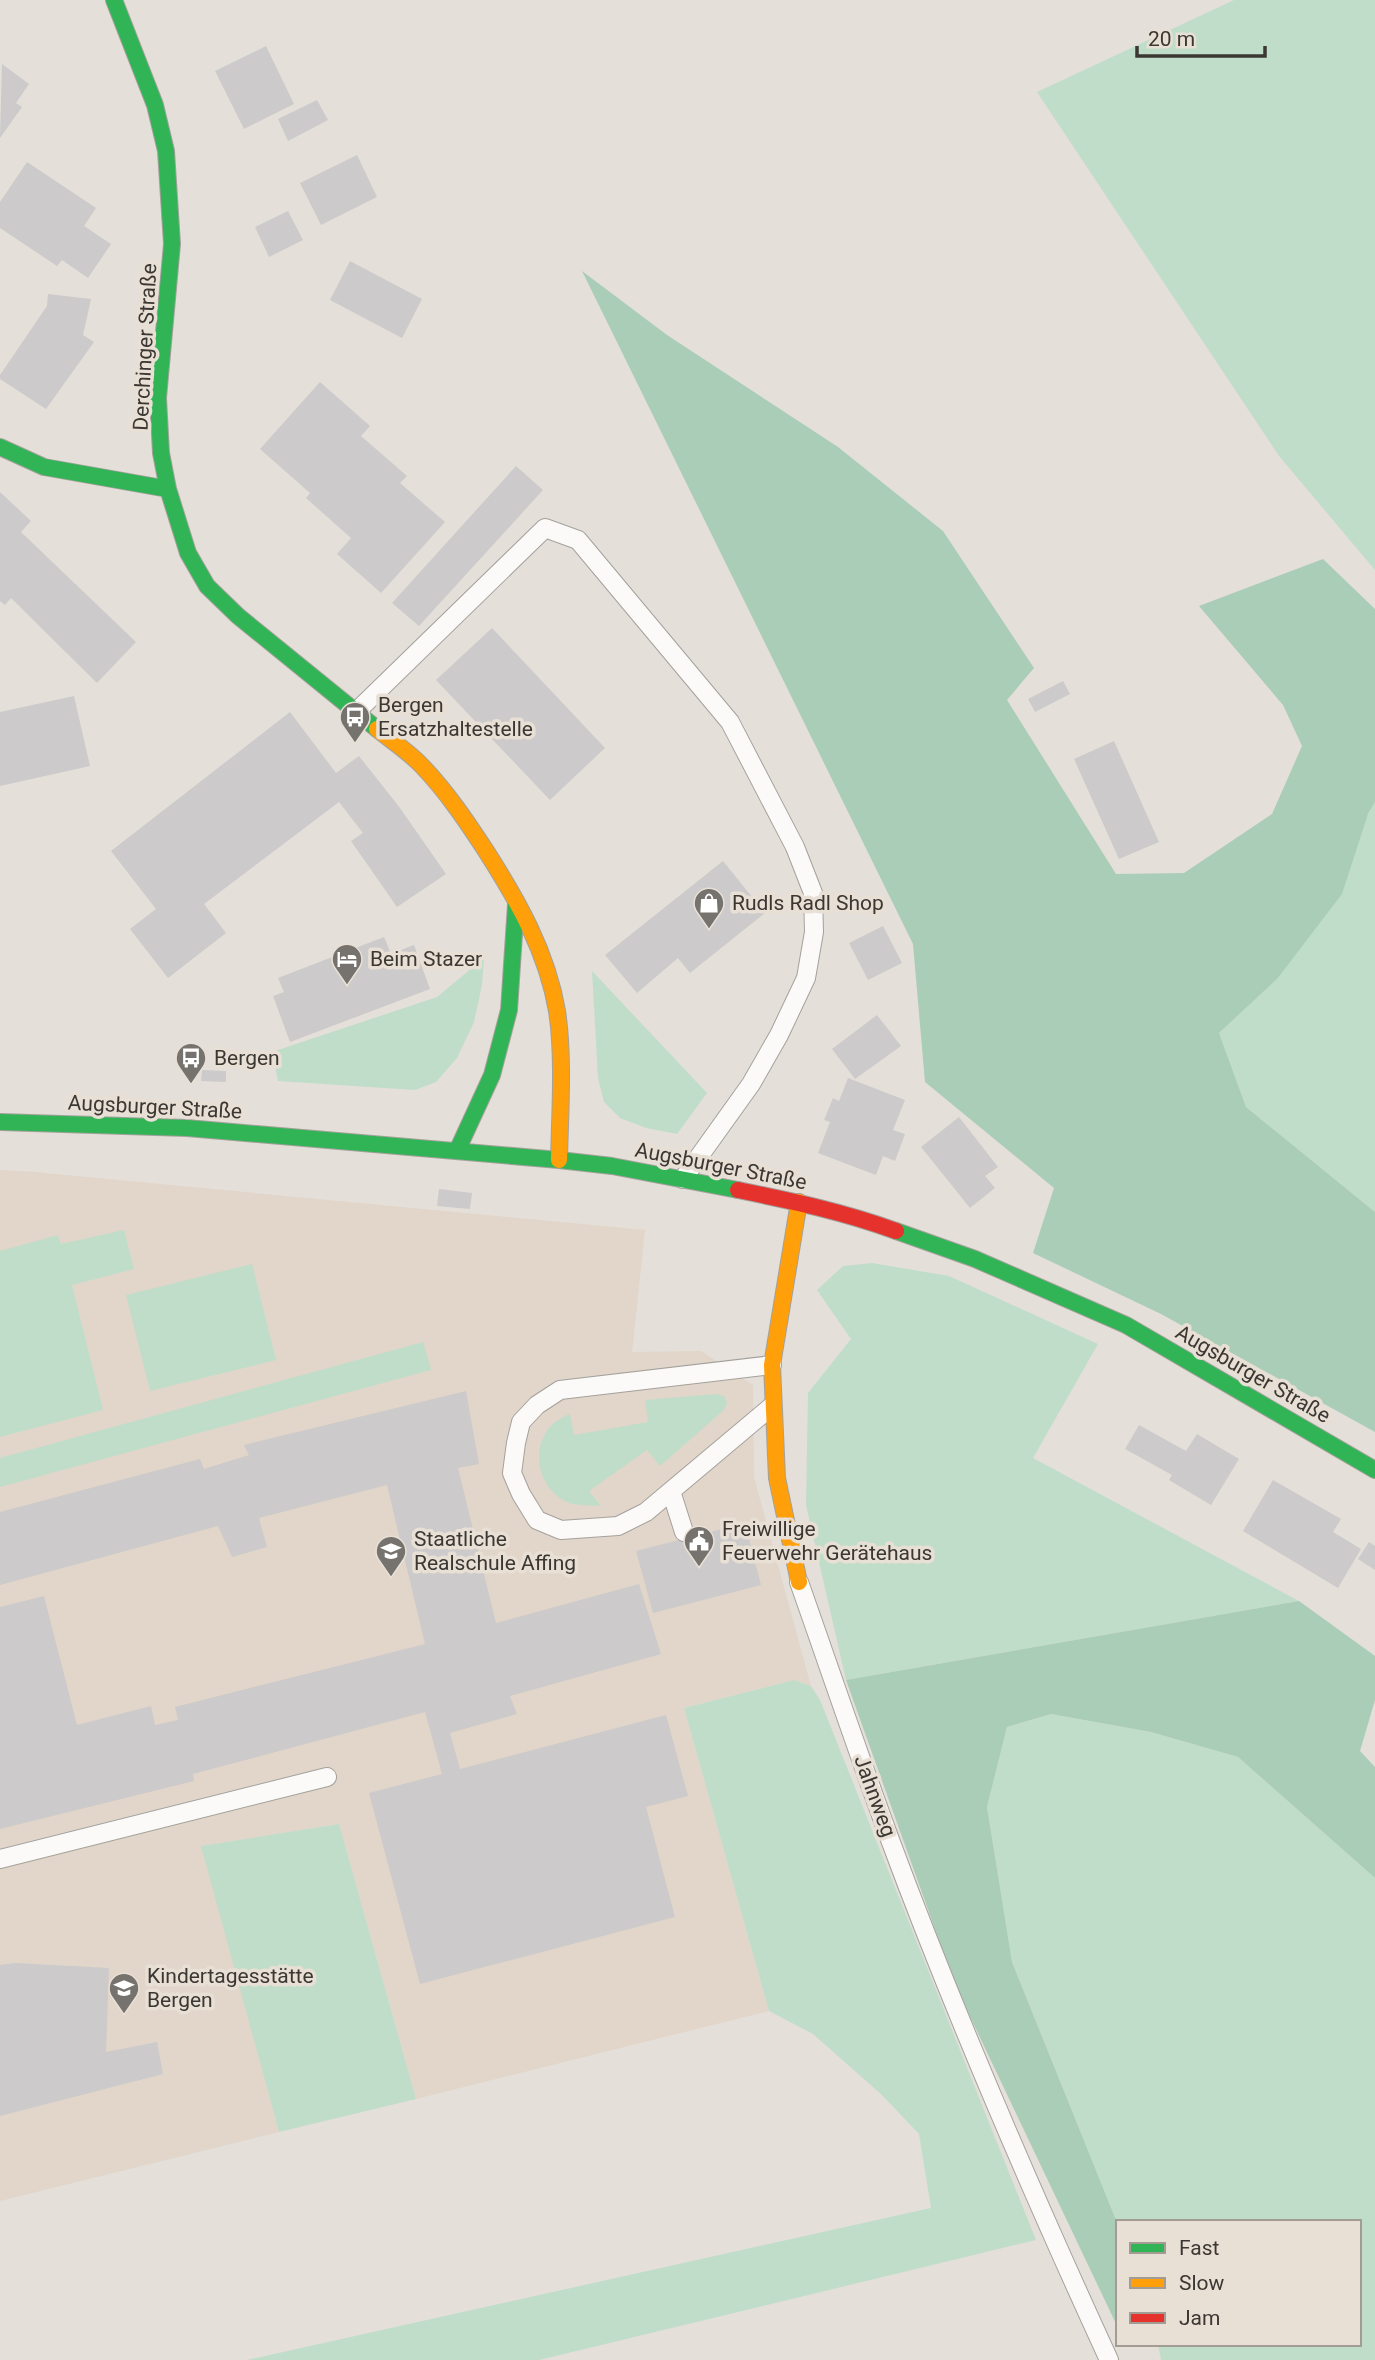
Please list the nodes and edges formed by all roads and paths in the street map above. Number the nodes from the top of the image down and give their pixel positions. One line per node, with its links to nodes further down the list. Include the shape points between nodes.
1 (114, 0): 3 (street, Derchinger Straße, via 155,105 166,151 172,244 158,398)
2 (0, 447): 3 (street, via 44,467)
3 (168, 489): 4 (street, Derchinger Straße, via 188,552 208,586)
4 (356, 712): 5 (street, Derchinger Straße, via 421,765 461,813); 9 (lane, via 545,528 578,541 730,722 795,847 813,893 814,932 806,978 779,1035 751,1084)
5 (516, 902): 7 (street, via 509,1010 492,1075); 8 (street, Derchinger Straße, via 549,975 557,1013)
6 (0, 1122): 7 (street, Augsburger Straße, via 187,1128)
7 (457, 1151): 8 (street, Augsburger Straße)
8 (559, 1160): 9 (street, Augsburger Straße)
9 (683, 1179): 10 (street, Augsburger Straße)
10 (799, 1202): 11 (street, Jahnweg); 13 (street, Augsburger Straße, via 866,1220 975,1259 1126,1325)
11 (772, 1365): 12 (street, Jahnweg); 14 (lane, via 559,1390 522,1422 512,1473 537,1520 561,1530 618,1526 646,1512)
12 (772, 1406): 14 (lane); 16 (street, Jahnweg, via 777,1478)
13 (1375, 1470)
14 (671, 1491): 15 (lane)
15 (684, 1532)
16 (799, 1582): 19 (lane, Jahnweg, via 889,1838 977,2062)
17 (327, 1777): 18 (lane)
18 (0, 1859)
19 (1109, 2360)

